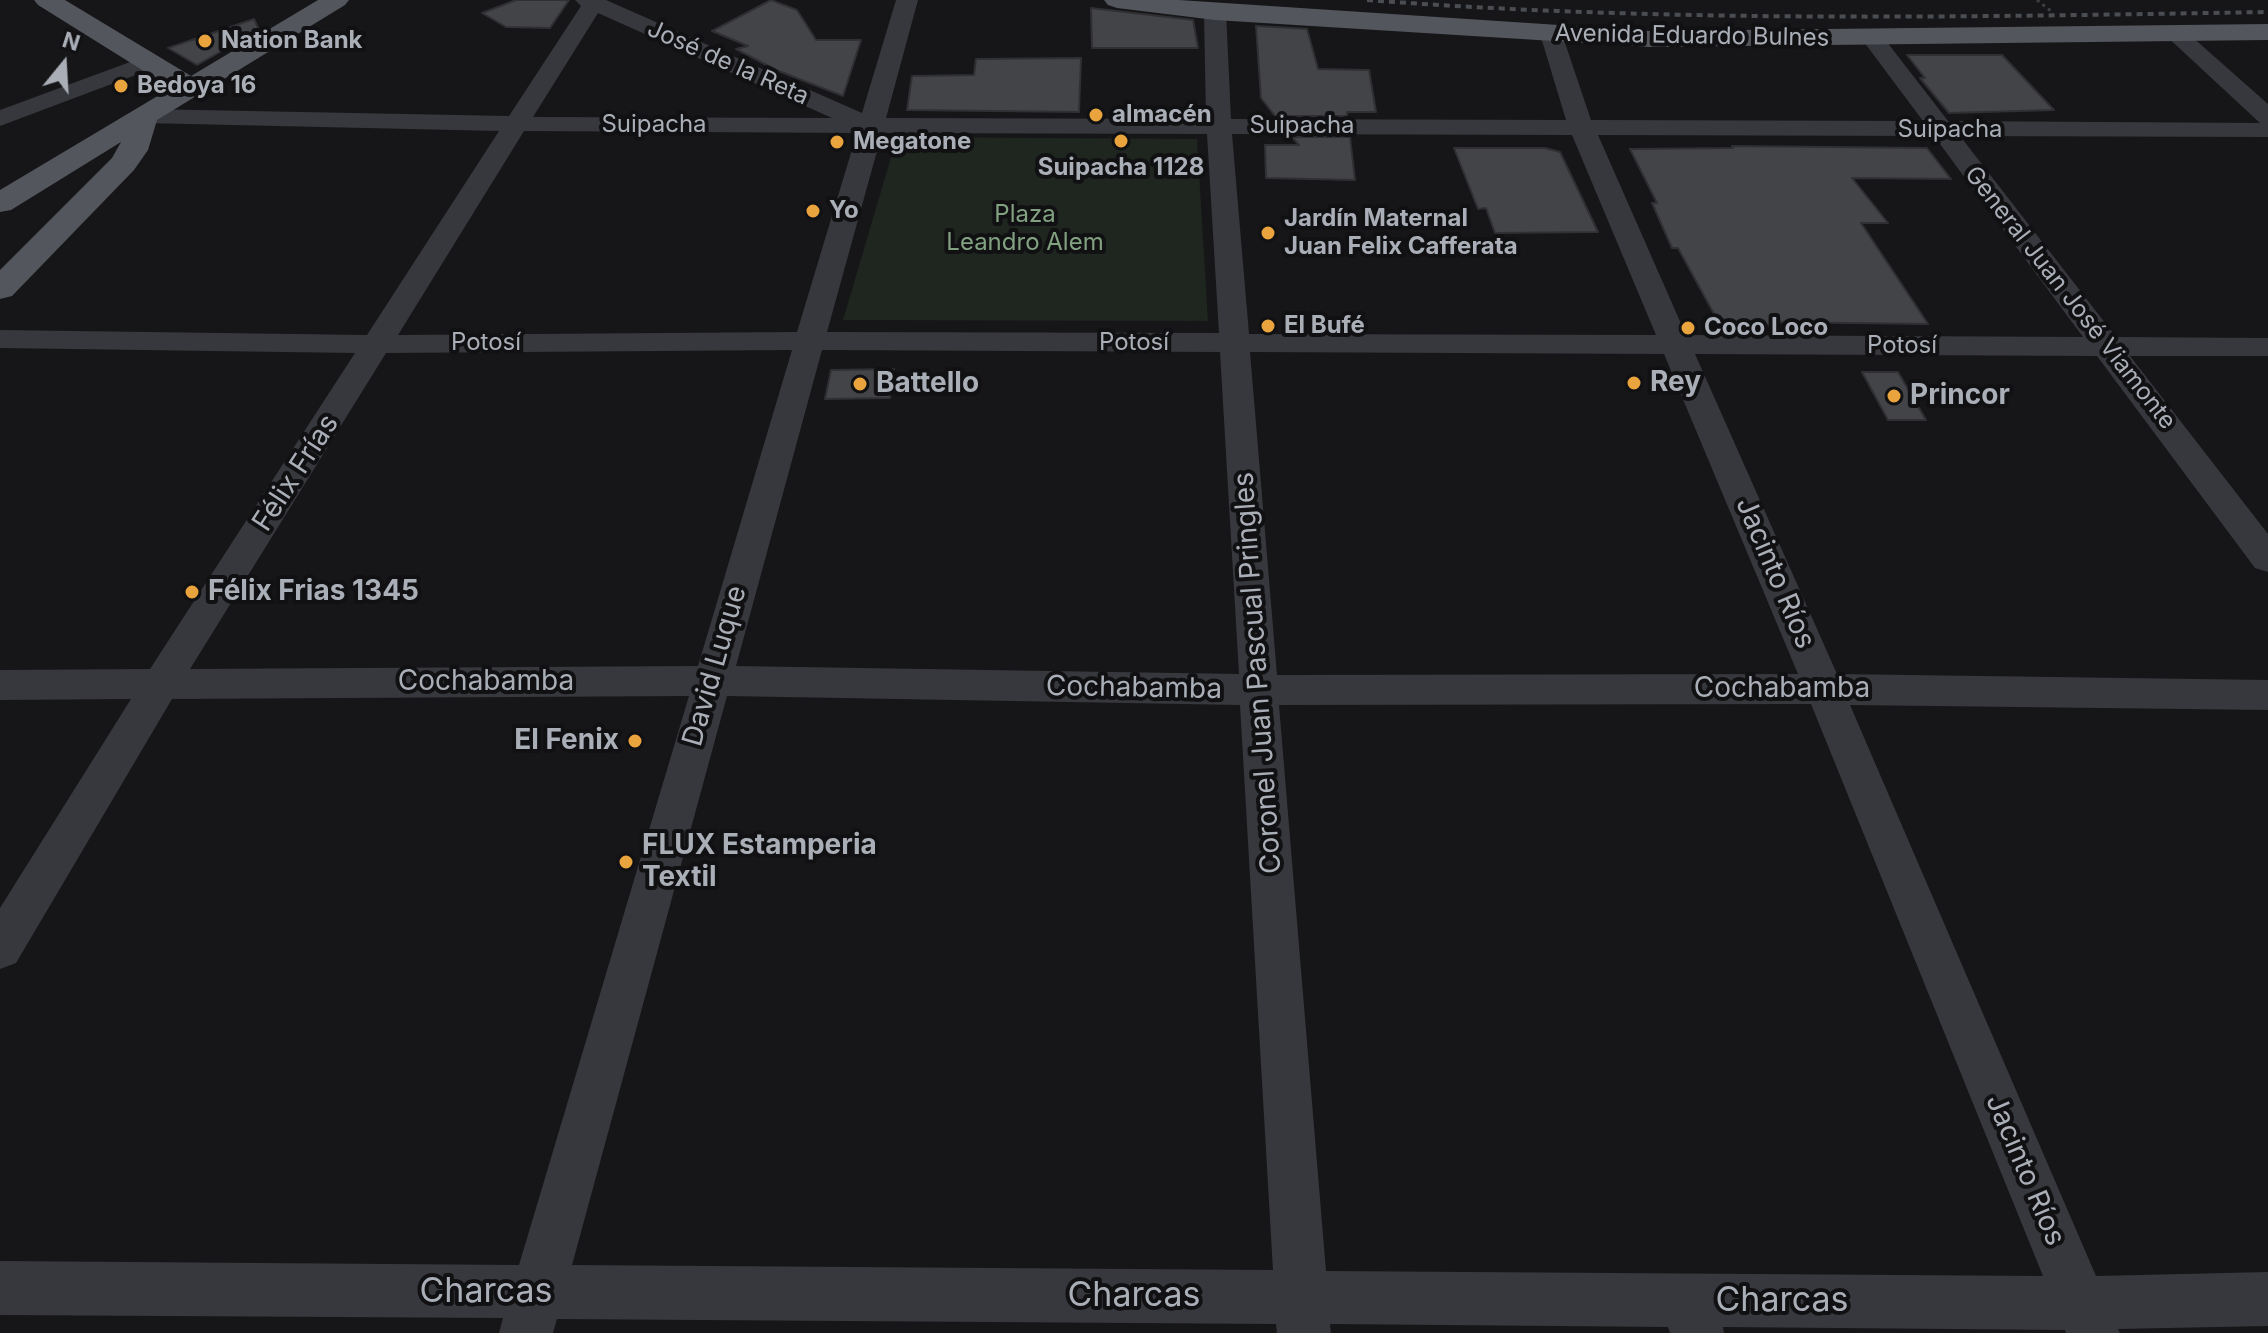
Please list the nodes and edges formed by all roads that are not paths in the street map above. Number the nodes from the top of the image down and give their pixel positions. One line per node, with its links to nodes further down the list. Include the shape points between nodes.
1 (47, 0): 13 (main road)
2 (336, 0): 14 (main road)
3 (907, 0): 19 (street, David Luque)
4 (1117, 0): 7 (main road, Avenida Eduardo Bulnes)
5 (592, 1): 18 (street, Félix Frías); 19 (street, José de la Reta)
6 (1443, 3): 9 (main road)
7 (1215, 12): 9 (main road, Avenida Eduardo Bulnes); 20 (street, Coronel Juan Pascual Pringles)
8 (1556, 22): 9 (main road, Avenida Eduardo Bulnes); 12 (main road, Avenida Eduardo Bulnes, via 1650,39); 21 (street, Jacinto Ríos, via 1572,105)
9 (1415, 26)
10 (2268, 32): 11 (main road, Avenida Eduardo Bulnes)
11 (2174, 33): 12 (main road, Avenida Eduardo Bulnes); 16 (street)
12 (1872, 38): 22 (street, General Juan José Viamonte)
13 (149, 62): 14 (main road); 17 (street)
14 (191, 88): 15 (main road)
15 (144, 116): 18 (street, Suipacha); 24 (main road); 25 (main road, via 123,164)
16 (2268, 117)
17 (0, 119)
18 (519, 124): 19 (street, Suipacha); 28 (street, Félix Frías)
19 (871, 125): 20 (street, Suipacha); 27 (street, David Luque)
20 (1219, 126): 21 (street, Suipacha); 29 (street, Coronel Juan Pascual Pringles)
21 (1583, 129): 22 (street, Suipacha); 30 (street, Jacinto Ríos)
22 (1941, 130): 23 (street, Suipacha); 31 (street, General Juan José Viamonte)
23 (2268, 130)
24 (0, 203)
25 (0, 289)
26 (0, 339): 28 (street, Potosí)
27 (808, 341): 28 (street, Potosí); 29 (street, Potosí); 34 (street, David Luque)
28 (378, 344): 36 (street, Félix Frías)
29 (1235, 344): 30 (street, Potosí); 38 (street, Coronel Juan Pascual Pringles)
30 (1676, 345): 31 (street, Potosí); 37 (street, Jacinto Ríos)
31 (2109, 347): 32 (street, Potosí); 33 (street, General Juan José Viamonte)
32 (2268, 347)
33 (2268, 559)
34 (711, 681): 36 (street, Cochabamba); 38 (street, Cochabamba); 43 (street, David Luque)
35 (0, 685): 36 (street, Cochabamba)
36 (160, 685): 40 (street, Félix Frías)
37 (1824, 689): 38 (street, Cochabamba); 39 (street, Cochabamba); 46 (street, Jacinto Ríos)
38 (1259, 690): 44 (street, Coronel Juan Pascual Pringles)
39 (2268, 695)
40 (0, 948)
41 (0, 1288): 43 (street, Charcas)
42 (2268, 1299): 46 (street, Charcas)
43 (532, 1312): 44 (street, Charcas)
44 (1302, 1315): 45 (street, Charcas)
45 (1693, 1316): 46 (street, Charcas)
46 (2087, 1318)

